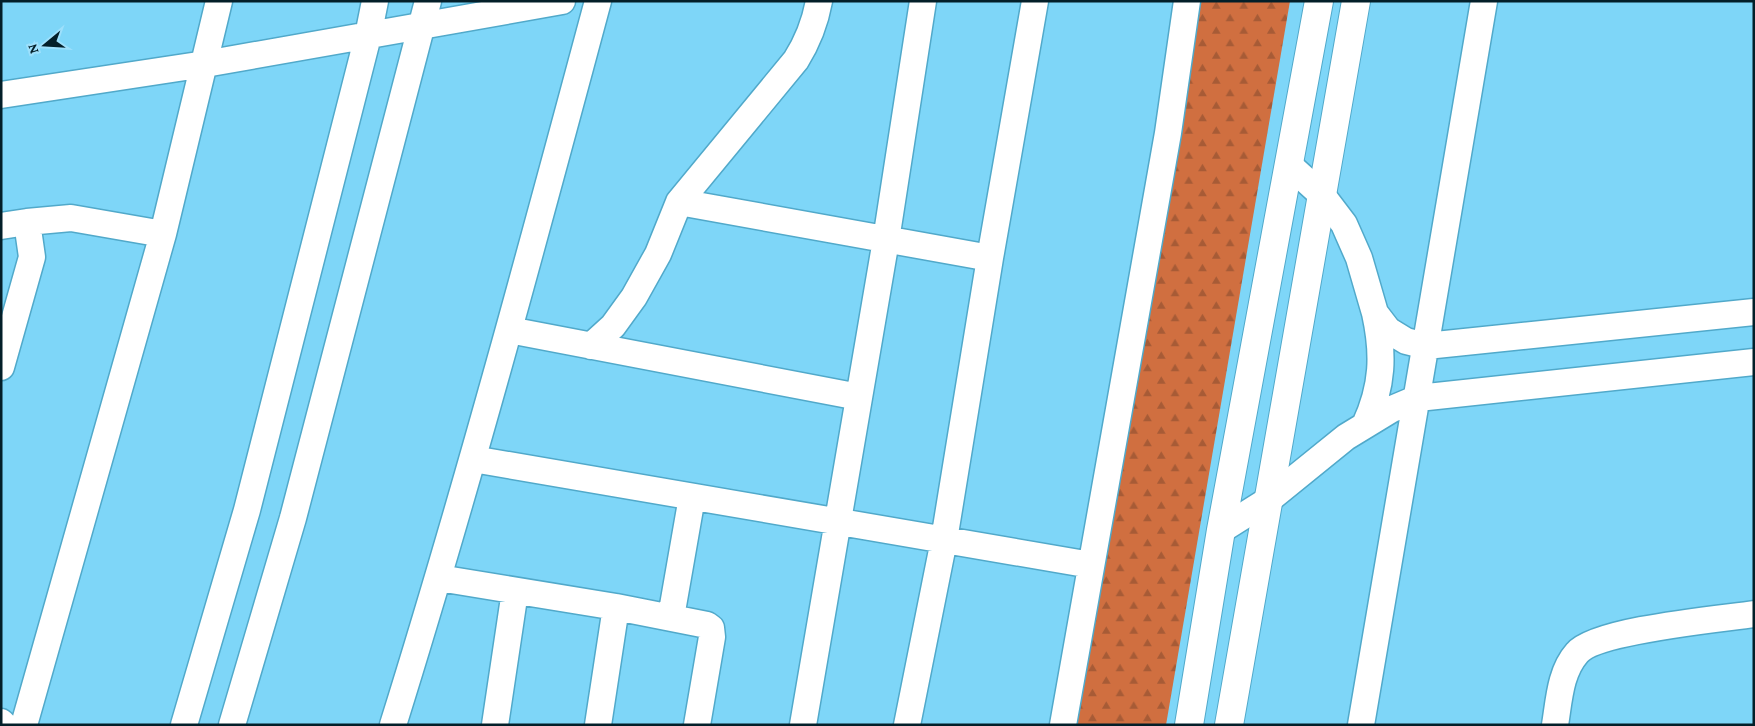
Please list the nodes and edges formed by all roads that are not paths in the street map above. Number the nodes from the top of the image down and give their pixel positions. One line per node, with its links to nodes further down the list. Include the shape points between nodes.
1 (219, 1): 14 (street)
2 (375, 1): 13 (street)
3 (562, 1): 12 (street)
4 (598, 1): 27 (street)
5 (818, 1): 18 (street, via 809,40 796,60)
6 (923, 1): 22 (street)
7 (1035, 1): 23 (street)
8 (1187, 1): 41 (street, via 1168,133)
9 (1319, 1): 16 (highway)
10 (1356, 1): 17 (highway)
11 (1484, 1): 29 (street)
12 (425, 13): 13 (street); 49 (street, via 293,518)
13 (368, 36): 14 (street); 48 (street, via 247,510)
14 (205, 64): 15 (street); 21 (street)
15 (1, 95)
16 (1289, 165): 17 (street); 39 (highway)
17 (1322, 195): 25 (street, via 1344,224 1359,258); 37 (highway)
18 (679, 202): 22 (street); 28 (street, via 658,254 634,296 612,326)
19 (27, 222): 20 (street); 21 (street, via 71,218); 26 (street, via 32,257)
20 (1, 226)
21 (162, 234): 47 (street)
22 (886, 240): 23 (street); 32 (street)
23 (990, 258): 40 (street)
24 (1754, 312): 29 (street)
25 (1375, 313): 29 (street, via 1388,330 1400,338); 34 (street, via 1382,355 1377,396)
26 (8, 324): 31 (street)
27 (509, 330): 28 (street); 35 (street)
28 (591, 346): 32 (street)
29 (1426, 346): 33 (street)
30 (1754, 362): 33 (street)
31 (1, 367)
32 (859, 397): 38 (street)
33 (1418, 398): 34 (street); 59 (street)
34 (1366, 424): 37 (street)
35 (473, 459): 36 (street); 42 (street)
36 (692, 497): 38 (street); 46 (street)
37 (1267, 501): 39 (street); 58 (highway)
38 (838, 522): 40 (street); 54 (street)
39 (1221, 530): 57 (highway)
40 (944, 540): 41 (street); 55 (street)
41 (1091, 565): 56 (street)
42 (439, 578): 43 (street); 50 (street)
43 (515, 591): 44 (street); 51 (street)
44 (616, 607): 46 (street); 52 (street)
45 (1754, 614): 60 (street, via 1620,634 1598,640 1578,651 1562,683)
46 (671, 617): 53 (street, via 708,625 712,632)
47 (24, 725)
48 (184, 725)
49 (232, 725)
50 (393, 725)
51 (495, 725)
52 (598, 725)
53 (697, 725)
54 (803, 725)
55 (907, 725)
56 (1062, 725)
57 (1189, 725)
58 (1229, 725)
59 (1361, 725)
60 (1555, 725)

